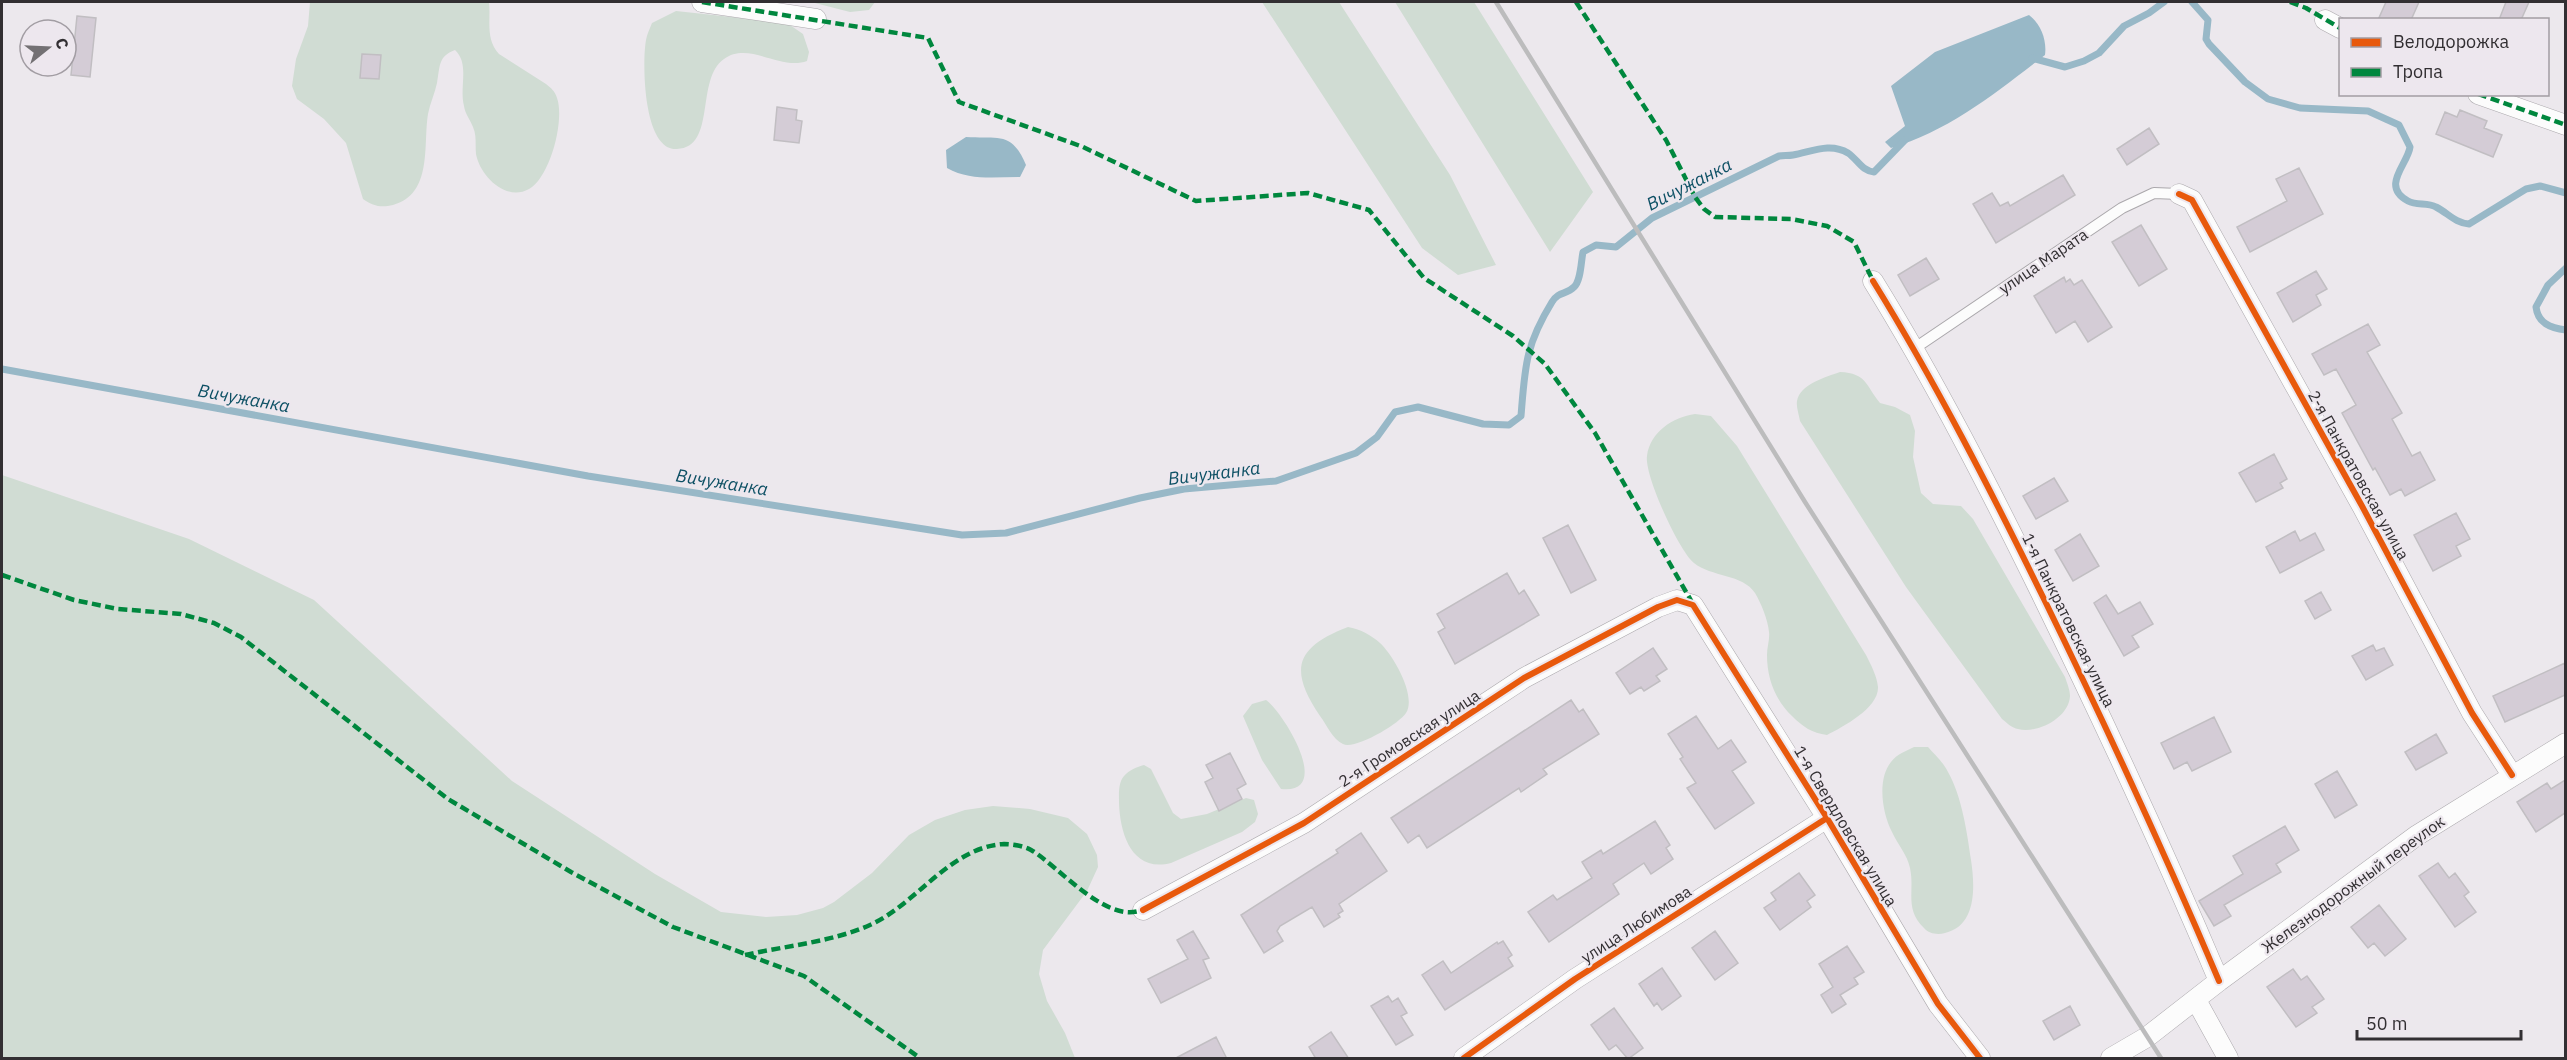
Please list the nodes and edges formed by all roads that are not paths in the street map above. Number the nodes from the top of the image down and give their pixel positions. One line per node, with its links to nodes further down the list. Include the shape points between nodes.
1 (702, 2): 2 (street)
2 (816, 19)
3 (2484, 96): 4 (street)
4 (2565, 125)
5 (2179, 194): 7 (lane, улица Марата, via 2154,193 2122,208); 10 (street, 2-я Панкратовская улица, via 2192,200 2472,713)
6 (1873, 281): 7 (street, 1-я Панкратовская улица)
7 (1915, 348): 13 (street, 1-я Панкратовская улица, via 1977,464 2116,747)
8 (1693, 605): 11 (street, 1-я Свердловская улица); 12 (street, 2-я Громовская улица, via 1677,600 1658,607 1524,678 1304,823)
9 (2565, 743): 10 (street, Железнодорожный переулок)
10 (2512, 775): 13 (street, Железнодорожный переулок, via 2416,836)
11 (1827, 818): 15 (street, улица Любимова, via 1575,979); 16 (street, 1-я Свердловская улица, via 1938,1005)
12 (1143, 910)
13 (2219, 981): 14 (street, Железнодорожный переулок)
14 (2196, 1000): 17 (street, Железнодорожный переулок); 18 (street)
15 (1464, 1059)
16 (1980, 1059)
17 (2111, 1059)
18 (2228, 1059)

